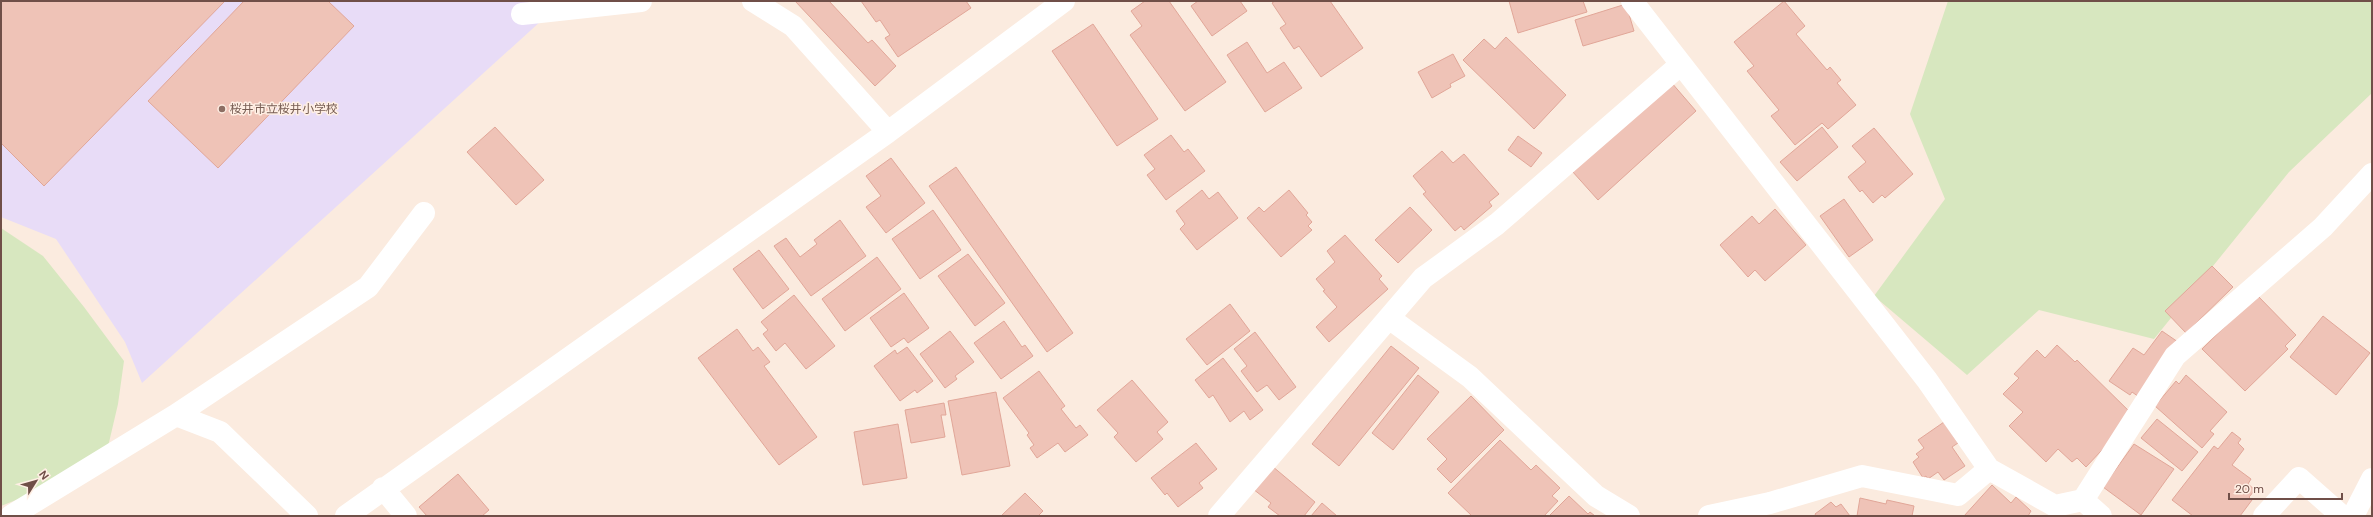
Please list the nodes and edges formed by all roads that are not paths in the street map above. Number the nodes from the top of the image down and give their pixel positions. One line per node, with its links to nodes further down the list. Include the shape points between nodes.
1 (641, 1): 5 (street)
2 (753, 1): 7 (street, via 793,26)
3 (1064, 1): 7 (street)
4 (1632, 1): 6 (street)
5 (522, 14)
6 (1680, 65): 10 (street, via 1497,224 1423,278); 12 (street, via 1926,380)
7 (888, 132): 14 (street)
8 (2372, 174): 15 (street, via 2323,227 2176,356)
9 (424, 213): 11 (street, via 368,287)
10 (1389, 318): 17 (street); 22 (street, via 1470,377 1596,496)
11 (176, 415): 18 (street); 19 (street, via 220,432)
12 (1989, 469): 16 (street); 23 (street, via 1958,495 1862,476 1770,503)
13 (2372, 479): 27 (street)
14 (383, 488): 20 (street); 21 (street)
15 (2083, 500): 16 (street); 24 (street)
16 (2051, 511)
17 (1229, 513)
18 (11, 516)
19 (307, 516)
20 (346, 516)
21 (406, 516)
22 (1629, 516)
23 (1709, 516)
24 (2101, 516)
25 (2264, 516): 26 (street, via 2299,478)
26 (2342, 516)
27 (2353, 516)

